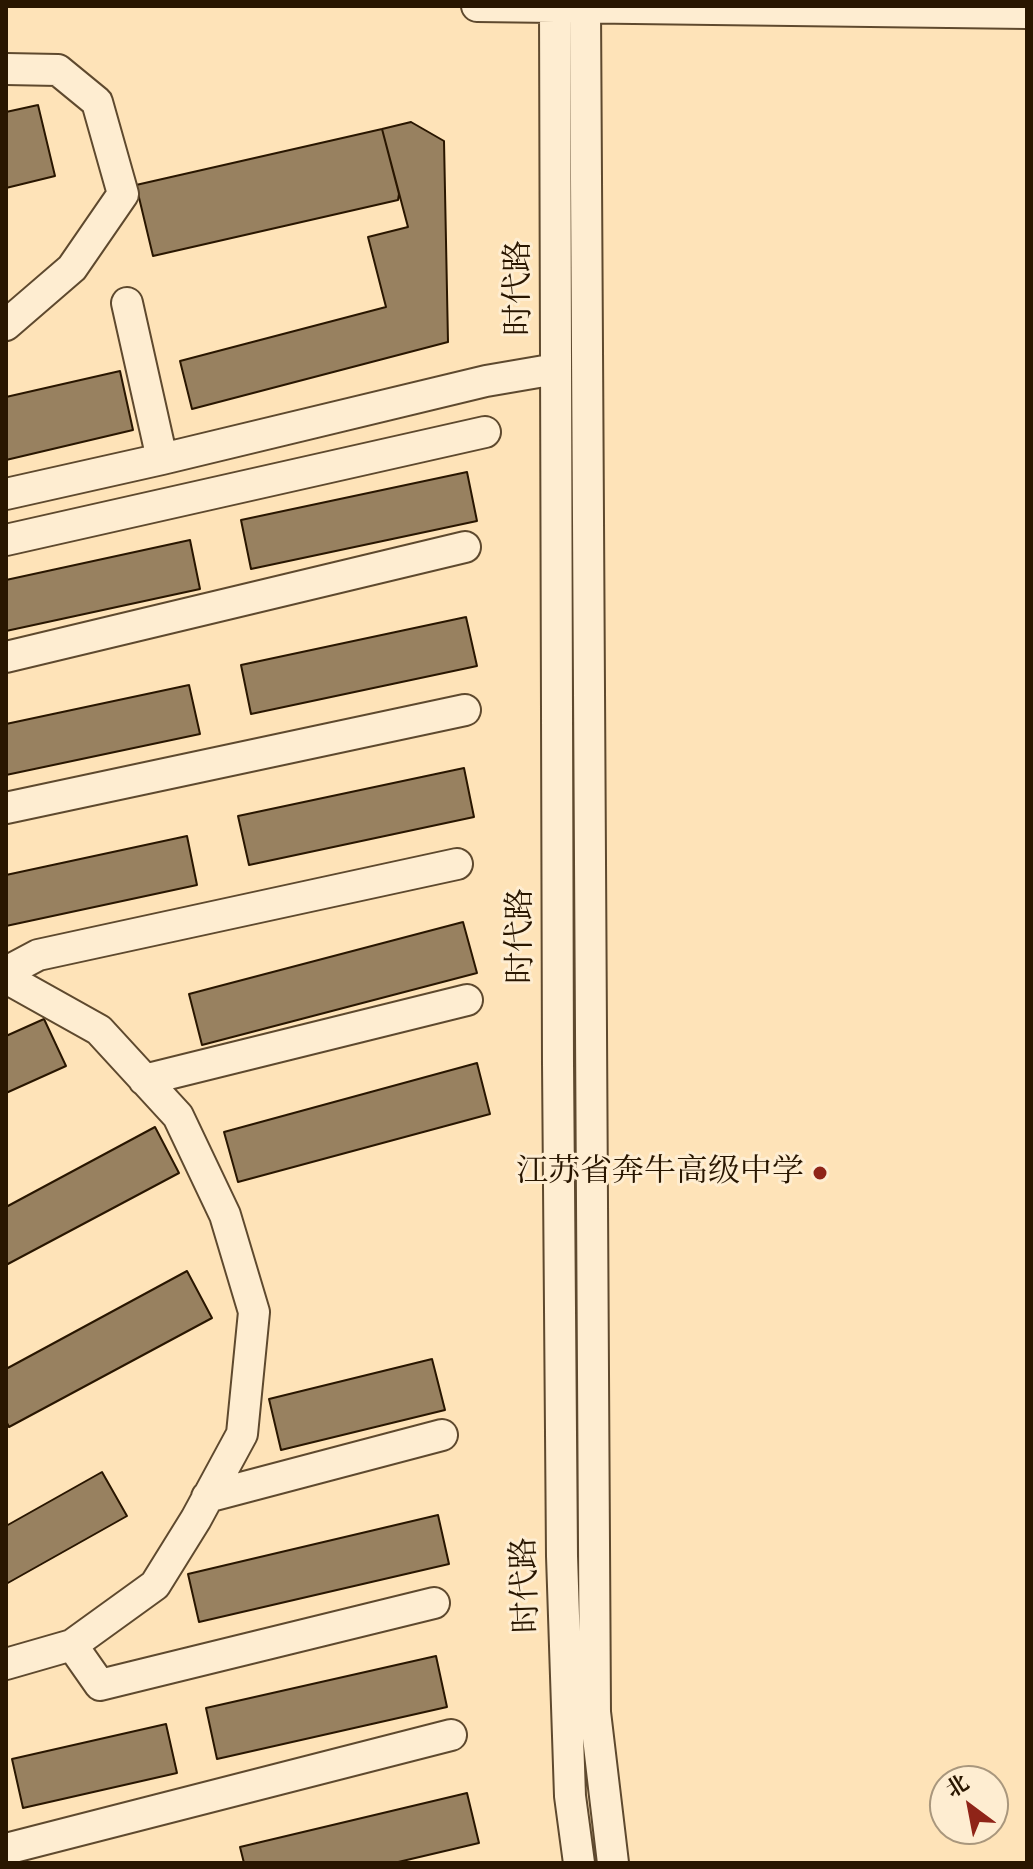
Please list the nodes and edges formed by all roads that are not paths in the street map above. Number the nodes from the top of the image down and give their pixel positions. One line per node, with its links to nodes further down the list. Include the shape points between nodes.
1 (477, 6): 2 (street)
2 (570, 8): 3 (street); 7 (street, 时代路); 28 (street, 时代路, via 595,1712)
3 (1027, 13)
4 (6, 69): 6 (street, via 58,70 97,102 123,194 72,268)
5 (127, 303): 9 (street)
6 (6, 325)
7 (556, 369): 9 (street); 27 (street, 时代路, via 562,1556 570,1796)
8 (485, 432): 11 (street)
9 (162, 459): 10 (street)
10 (6, 494)
11 (6, 540)
12 (465, 547): 13 (street)
13 (6, 657)
14 (465, 710): 15 (street)
15 (6, 808)
16 (457, 864): 17 (street, via 38,955)
17 (6, 975): 19 (street, via 99,1030)
18 (467, 1000): 19 (street)
19 (144, 1080): 21 (street, via 178,1116 225,1215 254,1312 242,1434)
20 (442, 1435): 21 (street)
21 (207, 1497): 23 (street, via 155,1585)
22 (434, 1603): 23 (street, via 100,1685)
23 (72, 1645): 24 (street)
24 (6, 1664)
25 (451, 1735): 26 (street)
26 (6, 1849)
27 (579, 1863)
28 (613, 1863)

